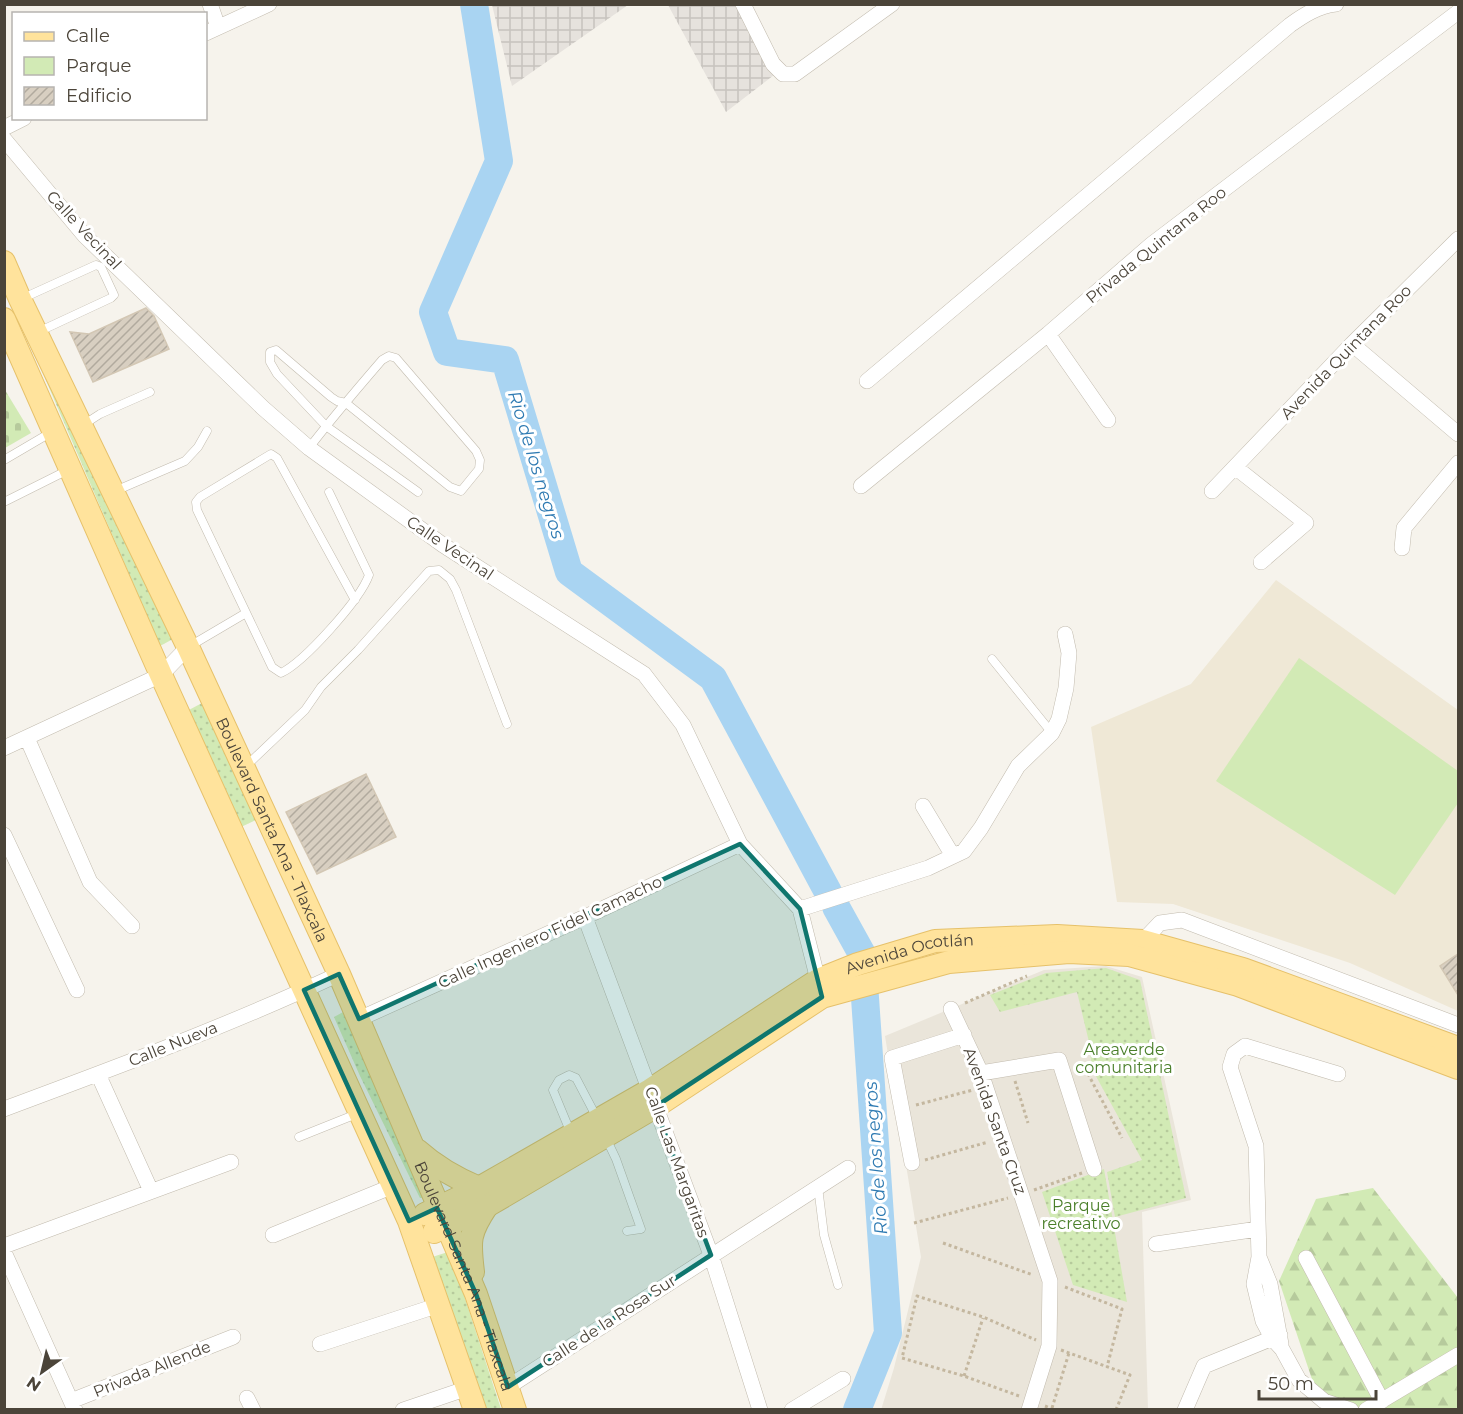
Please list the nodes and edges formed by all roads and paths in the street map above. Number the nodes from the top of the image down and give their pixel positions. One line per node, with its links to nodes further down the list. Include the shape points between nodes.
1 (210, 4): 7 (street)
2 (269, 4): 7 (street)
3 (743, 4): 4 (street, via 783,74 795,74)
4 (892, 4)
5 (1336, 4): 18 (street, via 1308,13 1290,25)
6 (1458, 12): 16 (street, Privada Quintana Roo, via 1152,244)
7 (212, 30)
8 (20, 120): 9 (street)
9 (4, 128)
10 (4, 140): 27 (street, Calle Vecinal, via 84,235)
11 (1458, 239): 17 (street, Avenida Quintana Roo)
12 (4, 262): 13 (main road, Boulevard Santa Ana - Tlaxcala)
13 (20, 299): 15 (main road, Boulevard Santa Ana - Tlaxcala); 15 (lane, via 96,265 101,267 114,295)
14 (4, 319): 24 (main road, Boulevard Santa Ana - Tlaxcala)
15 (36, 333): 22 (main road, Boulevard Santa Ana - Tlaxcala)
16 (1048, 334): 21 (street); 32 (street, Privada Quintana Roo)
17 (1352, 344): 26 (street); 30 (street, Avenida Quintana Roo)
18 (867, 381)
19 (150, 392): 22 (lane)
20 (346, 403): 20 (lane, via 450,487 461,491 479,469 476,451 396,358 382,360); 23 (lane); 23 (lane, via 331,397 276,350 270,352 270,362 278,374)
21 (1108, 420)
22 (82, 426): 33 (main road, Boulevard Santa Ana - Tlaxcala)
23 (326, 426): 27 (lane); 36 (lane)
24 (54, 430): 28 (lane); 31 (main road, Boulevard Santa Ana - Tlaxcala)
25 (207, 431): 33 (lane, via 185,461)
26 (1458, 434)
27 (309, 448): 54 (street, Calle Vecinal, via 442,545 644,674 683,725)
28 (4, 460)
29 (1458, 463): 38 (street, via 1404,528)
30 (1235, 467): 34 (street, Avenida Quintana Roo); 39 (street, via 1306,523)
31 (71, 468): 37 (lane); 45 (main road, Boulevard Santa Ana - Tlaxcala)
32 (861, 486)
33 (113, 491): 43 (main road, Boulevard Santa Ana - Tlaxcala)
34 (1212, 491)
35 (329, 492): 40 (lane, via 369,575)
36 (418, 492)
37 (4, 502)
38 (1402, 548)
39 (1261, 562)
40 (355, 600): 41 (lane, via 307,652 281,673 272,667); 41 (lane, via 277,458 271,454 196,502)
41 (246, 613): 43 (lane)
42 (1065, 634): 47 (street, via 1069,653 1066,688)
43 (188, 647): 45 (street); 50 (main road, Boulevard Santa Ana - Tlaxcala)
44 (992, 659): 47 (lane)
45 (161, 675): 48 (street); 56 (main road, Boulevard Santa Ana - Tlaxcala)
46 (507, 724): 50 (lane, via 456,590 440,570 429,571 321,687 305,710)
47 (1052, 733): 55 (street, via 1018,766 981,828 964,850)
48 (27, 738): 49 (street); 59 (street, via 90,882)
49 (4, 748)
50 (244, 768): 53 (main road, Boulevard Santa Ana - Tlaxcala)
51 (923, 806): 55 (street)
52 (4, 835): 65 (street)
53 (279, 844): 56 (main road); 62 (main road, Boulevard Santa Ana - Tlaxcala)
54 (740, 844): 57 (street, Calle Vecinal); 58 (street, Calle Ingeniero Fidel Camacho)
55 (953, 856): 57 (street, via 928,868)
56 (245, 861): 66 (main road, Boulevard Santa Ana - Tlaxcala)
57 (800, 909): 64 (street, Calle Vecinal)
58 (585, 917): 68 (street, Calle Ingeniero Fidel Camacho); 78 (street, Calle Las Margaritas)
59 (132, 926)
60 (1143, 941): 63 (main road, Avenida Ocotlán, via 1057,936 935,941 884,956); 69 (street, via 1160,923 1182,920); 71 (main road, Avenida Ocotlán, via 1243,969)
61 (1027, 956): 63 (main road, Avenida Ocotlán, via 949,962 888,979); 67 (path, via 1031,974); 74 (main road, Avenida Ocotlán, via 1069,952 1129,955 1238,985)
62 (339, 974): 66 (street, Calle Nueva); 68 (main road, Boulevard Santa Ana - Tlaxcala)
63 (850, 978): 64 (main road, Avenida Ocotlán)
64 (820, 989): 78 (main road, Avenida Ocotlán)
65 (77, 990)
66 (304, 990): 75 (street, Calle Nueva); 81 (main road, Boulevard Santa Ana - Tlaxcala)
67 (951, 1009): 70 (street, Avenida Santa Cruz)
68 (359, 1019): 88 (main road, Boulevard Santa Ana - Tlaxcala)
69 (1458, 1024)
70 (964, 1035): 77 (street, Avenida Santa Cruz); 80 (street, via 892,1058)
71 (1458, 1048)
72 (1061, 1066): 73 (street); 87 (path, via 1087,1072); 92 (street)
73 (1011, 1068): 77 (street); 82 (path)
74 (1458, 1068)
75 (98, 1074): 79 (street, Calle Nueva); 95 (street)
76 (1338, 1074): 100 (street, via 1245,1046 1234,1054 1230,1067 1256,1146)
77 (984, 1080): 80 (path); 86 (street, Avenida Santa Cruz)
78 (652, 1098): 83 (main road, Avenida Ocotlán); 108 (street, Calle Las Margaritas)
79 (4, 1109)
80 (902, 1109): 90 (street)
81 (360, 1112): 85 (lane); 93 (main road, Boulevard Santa Ana - Tlaxcala)
82 (1028, 1123)
83 (602, 1128): 84 (main road, Avenida Ocotlán); 84 (lane, via 576,1078 569,1075 559,1080 553,1090); 97 (main road, Avenida Ocotlán); 102 (lane, via 641,1229)
84 (572, 1134): 97 (main road, Avenida Ocotlán)
85 (299, 1137)
86 (1003, 1138): 90 (path); 96 (street, Avenida Santa Cruz)
87 (1122, 1138)
88 (414, 1147): 97 (main road); 98 (main road, Boulevard Santa Ana - Tlaxcala)
89 (231, 1162): 95 (street)
90 (912, 1163)
91 (848, 1168): 94 (street, Calle de la Rosa Sur)
92 (1094, 1169): 96 (path)
93 (393, 1186): 101 (main road, Boulevard Santa Ana - Tlaxcala); 103 (street)
94 (818, 1187): 108 (street, Calle de la Rosa Sur); 112 (lane, via 824,1235)
95 (151, 1191): 106 (street)
96 (1022, 1194): 99 (path); 111 (street, Avenida Santa Cruz)
97 (483, 1197): 98 (main road, Avenida Ocotlán); 114 (main road, via 471,1242)
98 (442, 1217): 101 (main road, Avenida Ocotlán); 114 (main road, Boulevard Santa Ana - Tlaxcala)
99 (914, 1223)
100 (1258, 1229): 105 (street); 109 (street)
101 (413, 1231): 116 (main road, Boulevard Santa Ana - Tlaxcala)
102 (627, 1231)
103 (273, 1235)
104 (943, 1243): 111 (path)
105 (1156, 1244)
106 (4, 1246)
107 (4, 1252): 131 (street)
108 (711, 1255): 127 (street, Calle de la Rosa Sur); 135 (street, Calle Las Margaritas)
109 (1259, 1257): 113 (street); 115 (street)
110 (1306, 1258): 130 (street)
111 (1050, 1281): 121 (street, Avenida Santa Cruz); 124 (path, via 1122,1309)
112 (838, 1285)
113 (1272, 1291): 115 (street); 119 (street)
114 (476, 1294): 127 (main road, Boulevard Santa Ana - Tlaxcala)
115 (1256, 1294): 119 (street, via 1263,1321)
116 (439, 1305): 120 (street); 128 (main road, Boulevard Santa Ana - Tlaxcala)
117 (983, 1317): 121 (path); 125 (path); 125 (path, via 917,1296 902,1358)
118 (233, 1337): 131 (street, Privada Allende)
119 (1278, 1341): 138 (street, via 1204,1366); 139 (street, via 1299,1380 1324,1401)
120 (320, 1344)
121 (1049, 1346): 122 (path); 129 (street, Avenida Santa Cruz)
122 (1068, 1353): 124 (path); 132 (path)
123 (1458, 1355): 130 (street)
124 (1107, 1367): 137 (path, via 1130,1375)
125 (964, 1376): 129 (path)
126 (843, 1379): 136 (street)
127 (508, 1387): 134 (main road, Boulevard Santa Ana - Tlaxcala)
128 (471, 1402): 133 (street)
129 (1030, 1405)
130 (1381, 1405): 140 (street)
131 (73, 1406)
132 (1052, 1408)
133 (403, 1410)
134 (515, 1410)
135 (760, 1410)
136 (792, 1410)
137 (1116, 1410)
138 (1185, 1410)
139 (1351, 1410)
140 (1366, 1410)

